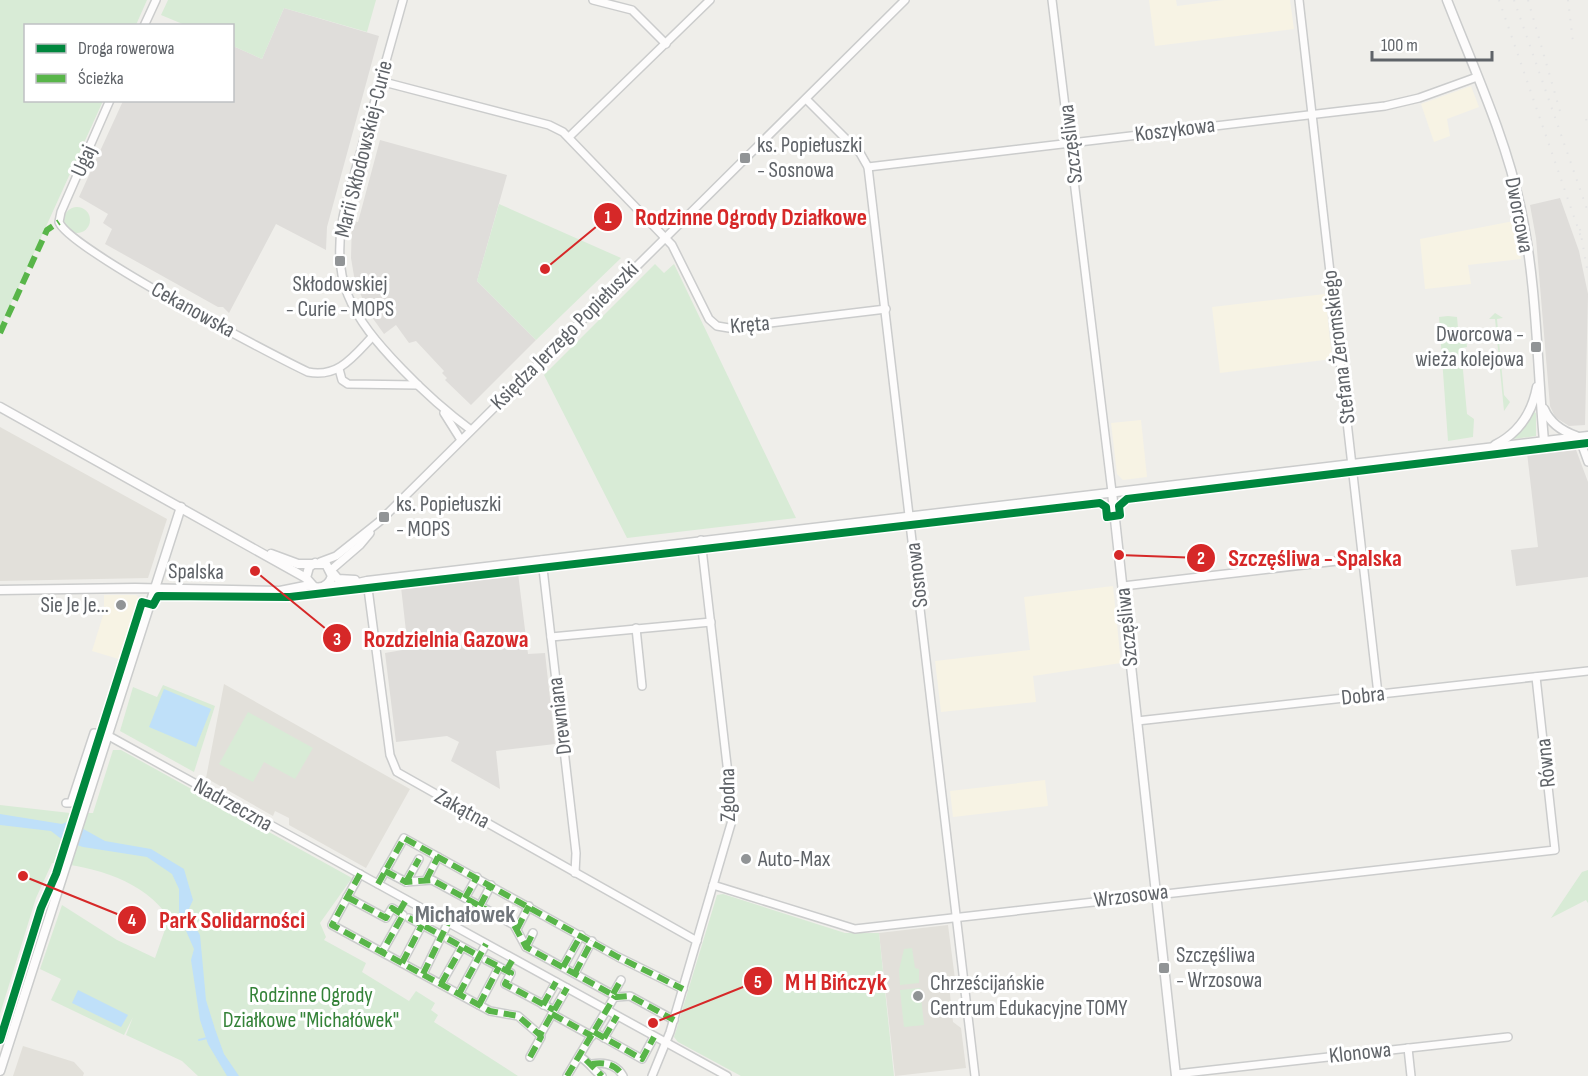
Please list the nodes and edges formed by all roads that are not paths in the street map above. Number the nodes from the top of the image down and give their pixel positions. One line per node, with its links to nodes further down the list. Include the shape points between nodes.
1 (156, 0): 9 (street)
2 (403, 0): 12 (street, Marii Skłodowskiej-Curie)
3 (593, 0): 10 (street, via 632,10)
4 (710, 0): 10 (street)
5 (905, 0): 13 (street, Księdza Jerzego Popiełuszki)
6 (1052, 0): 17 (street, Szczęśliwa)
7 (1299, 0): 15 (street, Stefana Żeromskiego)
8 (1447, 0): 11 (street, Dworcowa)
9 (145, 24)
10 (666, 44): 16 (street)
11 (1478, 77): 15 (street, Koszykowa, via 1403,102); 24 (street, Dworcowa, via 1506,152 1521,211)
12 (380, 81): 16 (street, Kręta, via 549,125); 22 (street, Marii Skłodowskiej-Curie, via 339,238 348,296)
13 (806, 99): 18 (street, Sosnowa, via 860,153); 20 (street, Księdza Jerzego Popiełuszki)
14 (109, 102): 19 (street, Ugaj)
15 (1312, 113): 17 (street, Koszykowa); 35 (street, Stefana Żeromskiego)
16 (568, 137): 20 (street, Kręta)
17 (1071, 143): 18 (street, Koszykowa); 36 (street, Szczęśliwa)
18 (868, 167): 21 (street, Sosnowa)
19 (59, 222): 23 (street, Cekanowska, via 67,235 121,270 298,367 319,374)
20 (665, 238): 21 (street, Kręta, via 709,319 720,327); 29 (street, Księdza Jerzego Popiełuszki)
21 (886, 309): 38 (street, Sosnowa)
22 (372, 337): 23 (street); 25 (street, Marii Skłodowskiej-Curie)
23 (339, 369): 25 (street, via 342,380 348,384)
24 (1539, 378): 26 (street, Dworcowa); 33 (street, via 1525,419 1510,436)
25 (418, 385): 28 (street, Marii Skłodowskiej-Curie)
26 (1541, 400): 30 (street, via 1554,424 1564,432); 32 (street, Dworcowa)
27 (0, 408): 37 (street)
28 (441, 408): 29 (street, Marii Skłodowskiej-Curie); 31 (street, Marii Skłodowskiej-Curie)
29 (471, 430): 31 (street, Księdza Jerzego Popiełuszki)
30 (1584, 436): 32 (street); 34 (street)
31 (461, 440): 39 (street, Księdza Jerzego Popiełuszki)
32 (1544, 441): 33 (street)
33 (1488, 448): 35 (street)
34 (1588, 462)
35 (1352, 464): 36 (street); 42 (street, Stefana Żeromskiego)
36 (1112, 492): 38 (street); 49 (street, Szczęśliwa)
37 (181, 507): 41 (street); 51 (street)
38 (910, 516): 40 (street); 81 (street, Sosnowa)
39 (380, 521): 44 (street, Księdza Jerzego Popiełuszki, via 336,556); 45 (street, Księdza Jerzego Popiełuszki)
40 (701, 540): 43 (street); 52 (street, Zgodna)
41 (248, 545): 44 (street, via 289,561); 46 (street)
42 (1363, 558): 49 (street); 58 (street, Stefana Żeromskiego)
43 (542, 560): 47 (street); 54 (street, Drewniana)
44 (317, 562): 45 (street); 46 (street, via 309,567)
45 (331, 571): 47 (street, via 343,580); 48 (street)
46 (308, 581): 48 (street, via 322,588); 51 (street, Spalska, via 280,591)
47 (368, 581): 48 (street); 66 (street, Zakątna, via 390,755 397,772)
48 (329, 584)
49 (1123, 586): 59 (street, Szczęśliwa)
50 (0, 590): 51 (street, Spalska)
51 (153, 590): 60 (street)
52 (711, 622): 53 (street); 73 (street, Zgodna, via 733,817)
53 (636, 628): 54 (street); 57 (street)
54 (551, 637): 66 (street, Drewniana, via 576,853)
55 (1588, 671): 56 (street, Dobra)
56 (1536, 677): 58 (street, Dobra); 62 (street, Równa)
57 (642, 686)
58 (1378, 694): 59 (street, Dobra)
59 (1137, 721): 74 (street, Szczęśliwa)
60 (107, 735): 61 (street, via 94,733 71,803); 67 (street, Nadrzeczna); 125 (street)
61 (66, 803)
62 (1555, 850): 74 (street, Wrzosowa)
63 (438, 856): 65 (street, via 404,838); 68 (street); 69 (street)
64 (419, 859): 70 (street)
65 (386, 871): 70 (street); 71 (street)
66 (575, 873): 90 (street, Zakątna)
67 (360, 874): 71 (street, Nadrzeczna); 75 (street)
68 (477, 877): 72 (street); 76 (street)
69 (426, 880): 70 (street); 76 (street)
70 (406, 882)
71 (378, 884): 77 (street, Nadrzeczna)
72 (491, 885): 78 (street); 79 (street)
73 (713, 885): 81 (street, Wrzosowa, via 848,928); 90 (street, Zgodna)
74 (1156, 893): 81 (street, Wrzosowa); 126 (street, Szczęśliwa)
75 (347, 897): 80 (street, via 386,918 392,908); 94 (street, via 332,925)
76 (465, 898): 78 (street)
77 (406, 900): 80 (street); 83 (street, Nadrzeczna)
78 (480, 906): 85 (street)
79 (529, 906): 85 (street); 87 (street)
80 (399, 912): 94 (street, via 403,915)
81 (957, 916): 132 (street, Sosnowa)
82 (409, 918): 84 (street)
83 (448, 923): 88 (street); 91 (street, Nadrzeczna)
84 (422, 925): 88 (street); 97 (street)
85 (517, 929): 93 (street)
86 (533, 933): 93 (street)
87 (580, 935): 89 (street); 98 (street)
88 (444, 937): 92 (street); 100 (street)
89 (592, 941): 101 (street); 106 (street)
90 (697, 941): 106 (street, Zgodna)
91 (486, 944): 95 (street); 96 (street, Nadrzeczna)
92 (462, 947): 95 (street); 104 (street)
93 (526, 947): 98 (street)
94 (382, 952): 97 (street)
95 (483, 958): 99 (street); 107 (street)
96 (513, 959): 99 (street); 103 (street, Nadrzeczna)
97 (402, 963): 100 (street)
98 (563, 967): 101 (street)
99 (503, 969): 109 (street); 110 (street, via 511,973 505,984)
100 (423, 974): 104 (street)
101 (575, 974): 108 (street)
102 (621, 980): 108 (street)
103 (556, 982): 105 (street, Nadrzeczna); 110 (street)
104 (441, 984): 107 (street)
105 (567, 988): 111 (street, Nadrzeczna); 112 (street)
106 (682, 989): 114 (street, Zgodna)
107 (459, 994): 109 (street)
108 (614, 995): 111 (street); 114 (street, via 630,996)
109 (478, 1005): 116 (street, via 518,1016)
110 (543, 1005): 112 (street)
111 (606, 1010): 113 (street, Nadrzeczna); 115 (street)
112 (553, 1012): 115 (street); 116 (street)
113 (617, 1016): 117 (street, Nadrzeczna); 119 (street)
114 (674, 1020): 120 (street, Zgodna)
115 (593, 1034): 119 (street); 123 (street)
116 (540, 1035): 122 (street)
117 (654, 1037): 119 (street, via 642,1059); 120 (street, Nadrzeczna)
118 (1508, 1037): 121 (street, Klonowa)
119 (604, 1038)
120 (666, 1043): 130 (street, Zgodna); 131 (street, Nadrzeczna)
121 (1408, 1047): 126 (street, Klonowa); 133 (street)
122 (530, 1056)
123 (580, 1057): 124 (street); 127 (street)
124 (592, 1064): 128 (street); 129 (street, via 605,1062)
125 (0, 1071)
126 (1176, 1075)
127 (567, 1076)
128 (602, 1076)
129 (623, 1076)
130 (652, 1076)
131 (727, 1076)
132 (975, 1076)
133 (1412, 1076)

